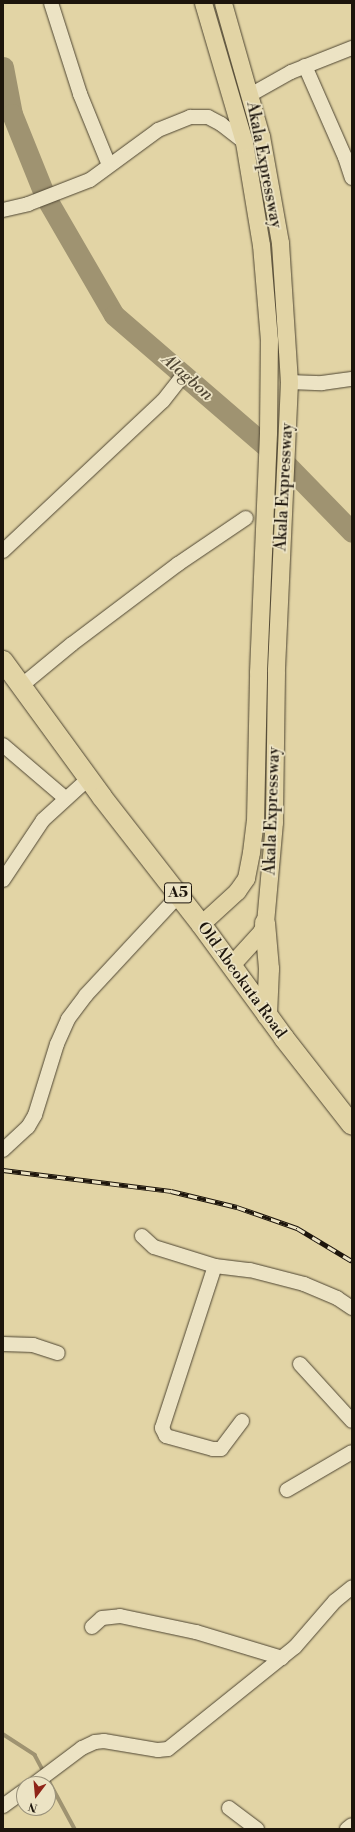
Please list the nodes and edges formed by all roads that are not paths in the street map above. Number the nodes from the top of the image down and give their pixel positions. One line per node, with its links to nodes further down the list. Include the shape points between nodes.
1 (51, 3): 9 (street, via 80,94)
2 (203, 3): 8 (main road, Akala Expressway)
3 (223, 3): 6 (main road, Akala Expressway)
4 (352, 48): 5 (street)
5 (305, 66): 6 (street); 10 (street)
6 (250, 95): 7 (main road, Akala Expressway)
7 (261, 136): 8 (main road); 14 (main road, Akala Expressway, via 280,243)
8 (244, 142): 9 (street, via 208,117 190,117 158,130); 25 (main road, Akala Expressway, via 262,253 268,340 268,432 255,821 246,878 237,892)
9 (110, 164): 11 (street, via 90,180 28,204)
10 (352, 178)
11 (3, 210)
12 (180, 378): 16 (street, via 163,401)
13 (352, 379): 14 (street, via 322,383)
14 (289, 382): 24 (main road, Akala Expressway, via 276,672 274,822)
15 (246, 518): 18 (street, via 178,564)
16 (3, 551)
17 (3, 661): 18 (highway, Old Abeokuta Road / A5)
18 (21, 686): 20 (highway, Old Abeokuta Road / A5)
19 (3, 745): 21 (street)
20 (88, 779): 21 (street); 23 (highway, Old Abeokuta Road / A5)
21 (65, 798): 22 (street, via 43,820)
22 (3, 880)
23 (179, 895): 25 (highway, Old Abeokuta Road / A5); 29 (street, via 86,995 68,1019 57,1044 35,1115 28,1127)
24 (265, 923): 26 (main road, Akala Expressway, via 261,932); 27 (highway, via 269,969)
25 (202, 924): 26 (highway, Old Abeokuta Road / A5)
26 (231, 965): 27 (highway, Old Abeokuta Road / A5)
27 (267, 1015): 28 (highway, Old Abeokuta Road / A5)
28 (352, 1125)
29 (3, 1150)
30 (142, 1236): 31 (street, via 154,1247)
31 (215, 1266): 32 (street, via 250,1270 304,1284 337,1298); 36 (street, via 162,1428 166,1436 212,1449 221,1449)
32 (352, 1308)
33 (3, 1344): 34 (street, via 33,1344)
34 (58, 1353)
35 (300, 1364): 37 (street)
36 (242, 1421)
37 (352, 1421)
38 (352, 1452): 39 (street)
39 (287, 1490)
40 (352, 1587): 42 (street)
41 (92, 1627): 42 (street, via 102,1618 120,1616 196,1632)
42 (282, 1658): 43 (street, via 168,1749 95,1742 82,1748)
43 (45, 1776)
44 (16, 1797): 45 (street)
45 (3, 1806)
46 (229, 1808): 48 (street)
47 (352, 1825): 49 (street)
48 (257, 1829)
49 (347, 1829)

